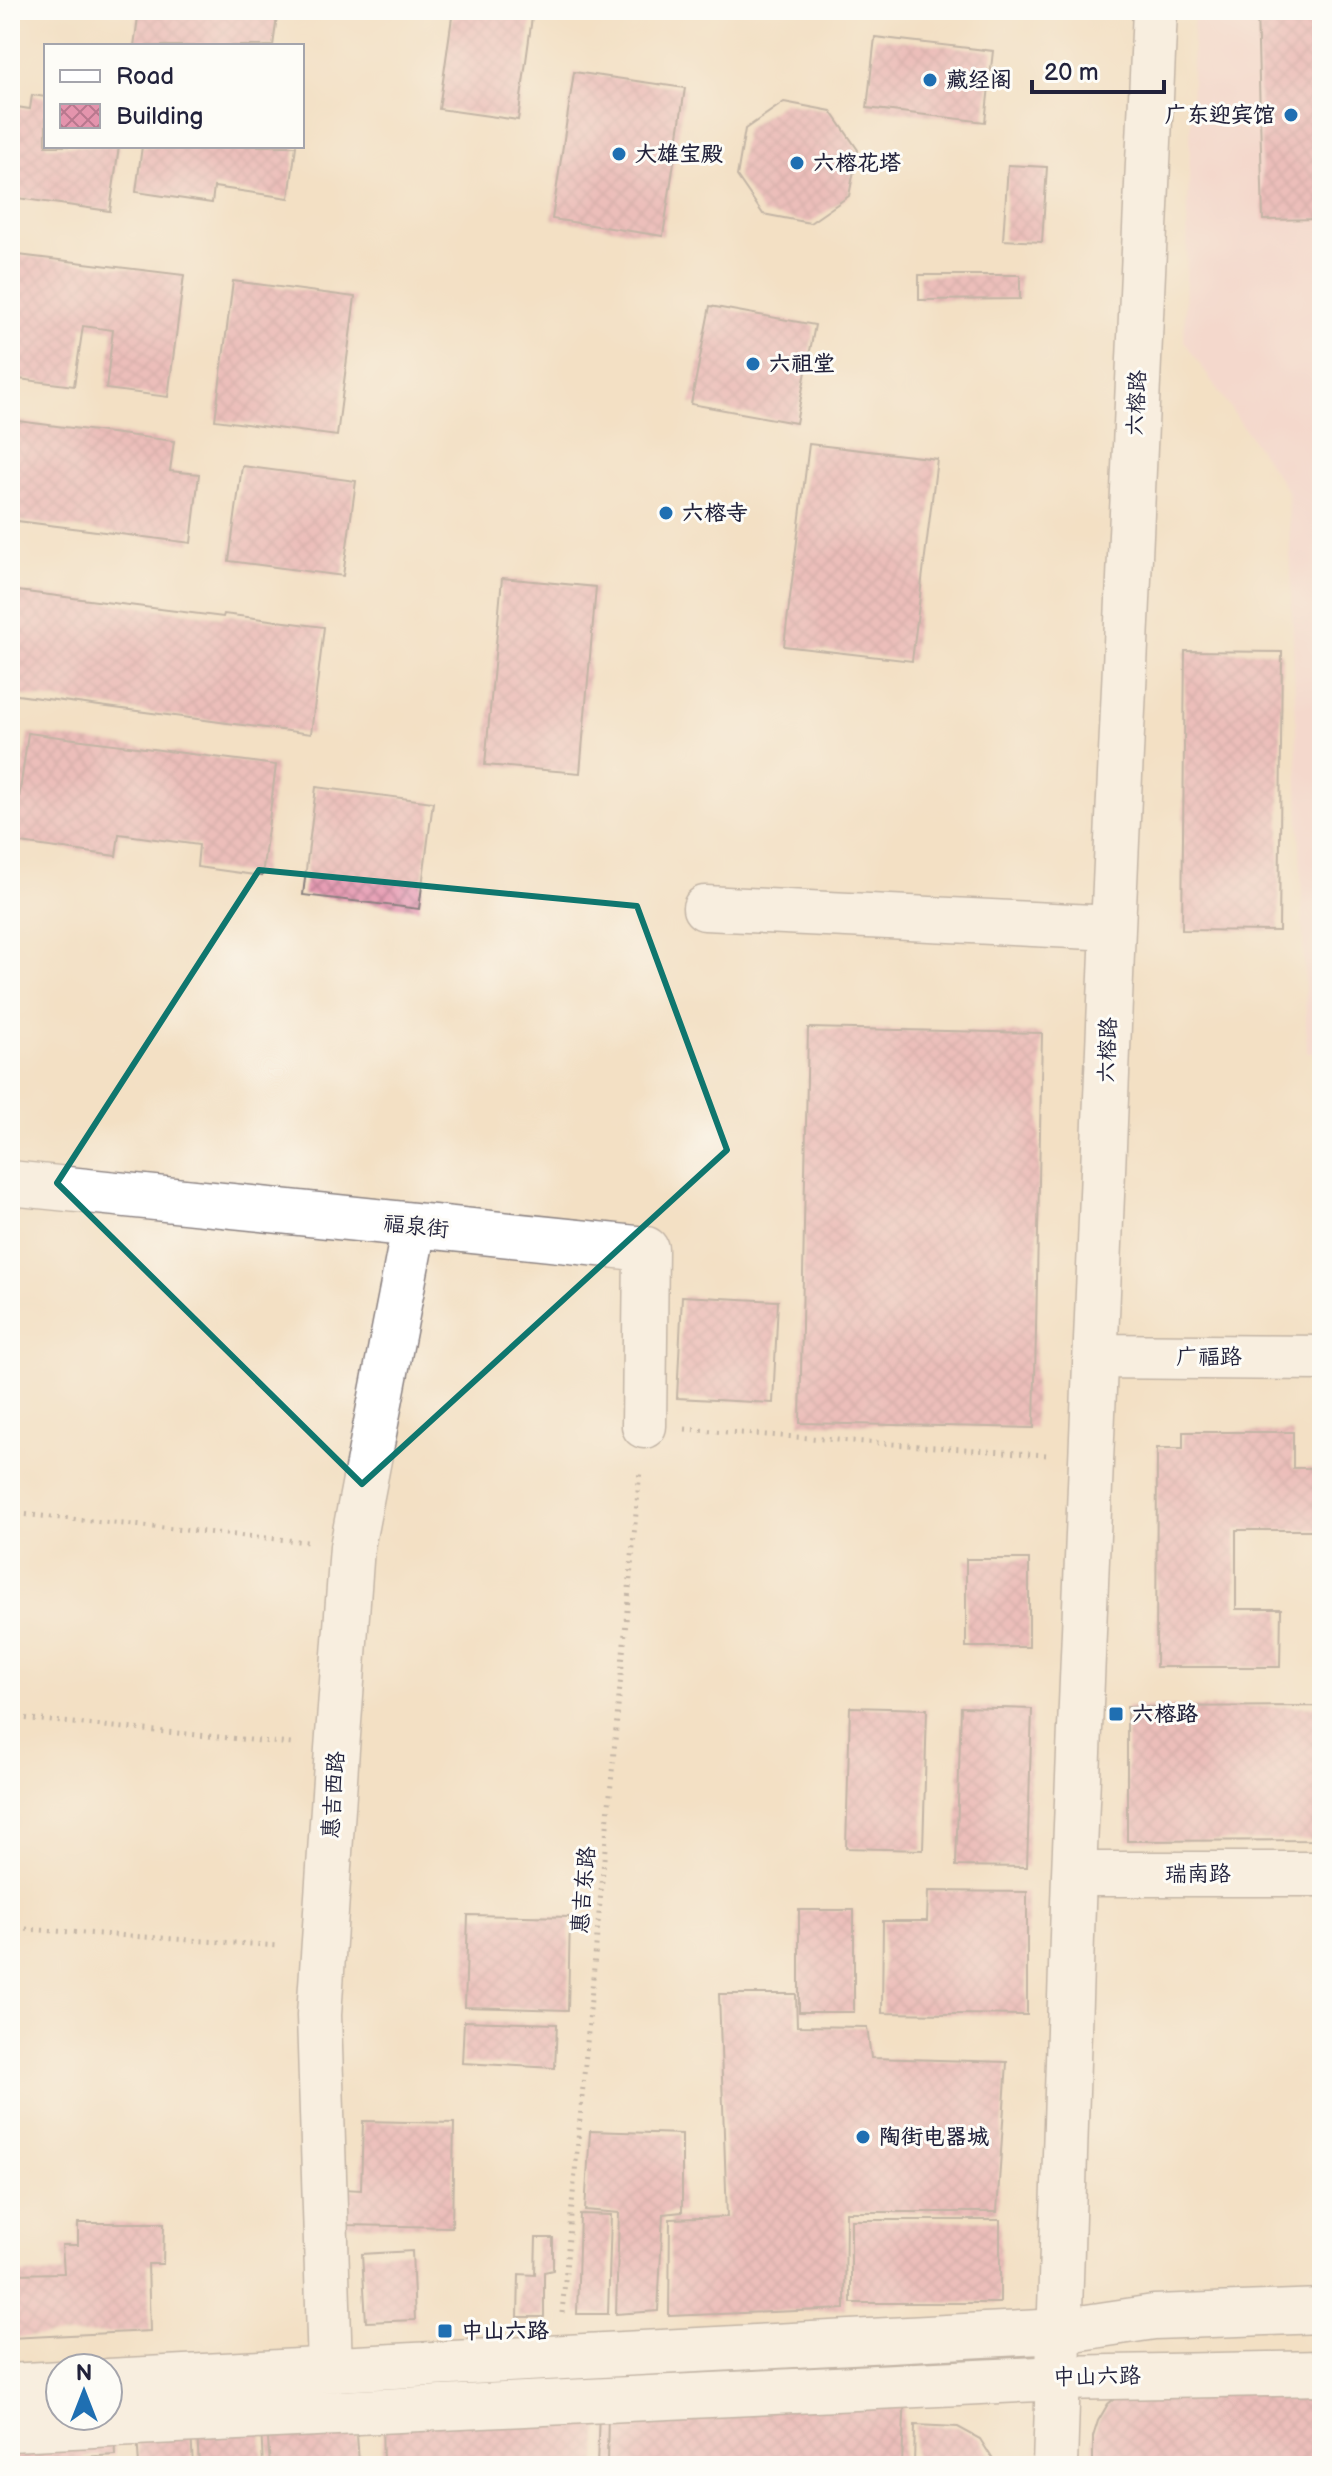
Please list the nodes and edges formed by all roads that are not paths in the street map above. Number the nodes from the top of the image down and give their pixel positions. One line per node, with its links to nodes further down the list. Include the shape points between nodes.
1 (1155, 10): 3 (street, 六榕路)
2 (705, 908): 3 (street)
3 (1113, 928): 6 (street, 六榕路)
4 (10, 1183): 5 (street, 福泉街)
5 (414, 1227): 8 (street, 福泉街, via 646,1249); 13 (street, 惠吉西路, via 352,1547 337,1749 319,2015)
6 (1096, 1356): 7 (street, 广福路); 9 (street, 六榕路)
7 (1322, 1358)
8 (644, 1426)
9 (1074, 1874): 10 (street, 瑞南路); 12 (street, 六榕路)
10 (1322, 1874)
11 (1322, 2311): 12 (street, via 1154,2317)
12 (1060, 2331): 13 (street); 15 (street, 六榕路)
13 (330, 2369): 16 (street)
14 (1322, 2373): 15 (street, 中山六路)
15 (1060, 2378): 19 (street, 中山六路); 20 (street, 六榕路)
16 (124, 2380)
17 (44, 2384): 18 (street)
18 (10, 2386)
19 (10, 2429)
20 (1055, 2466)

